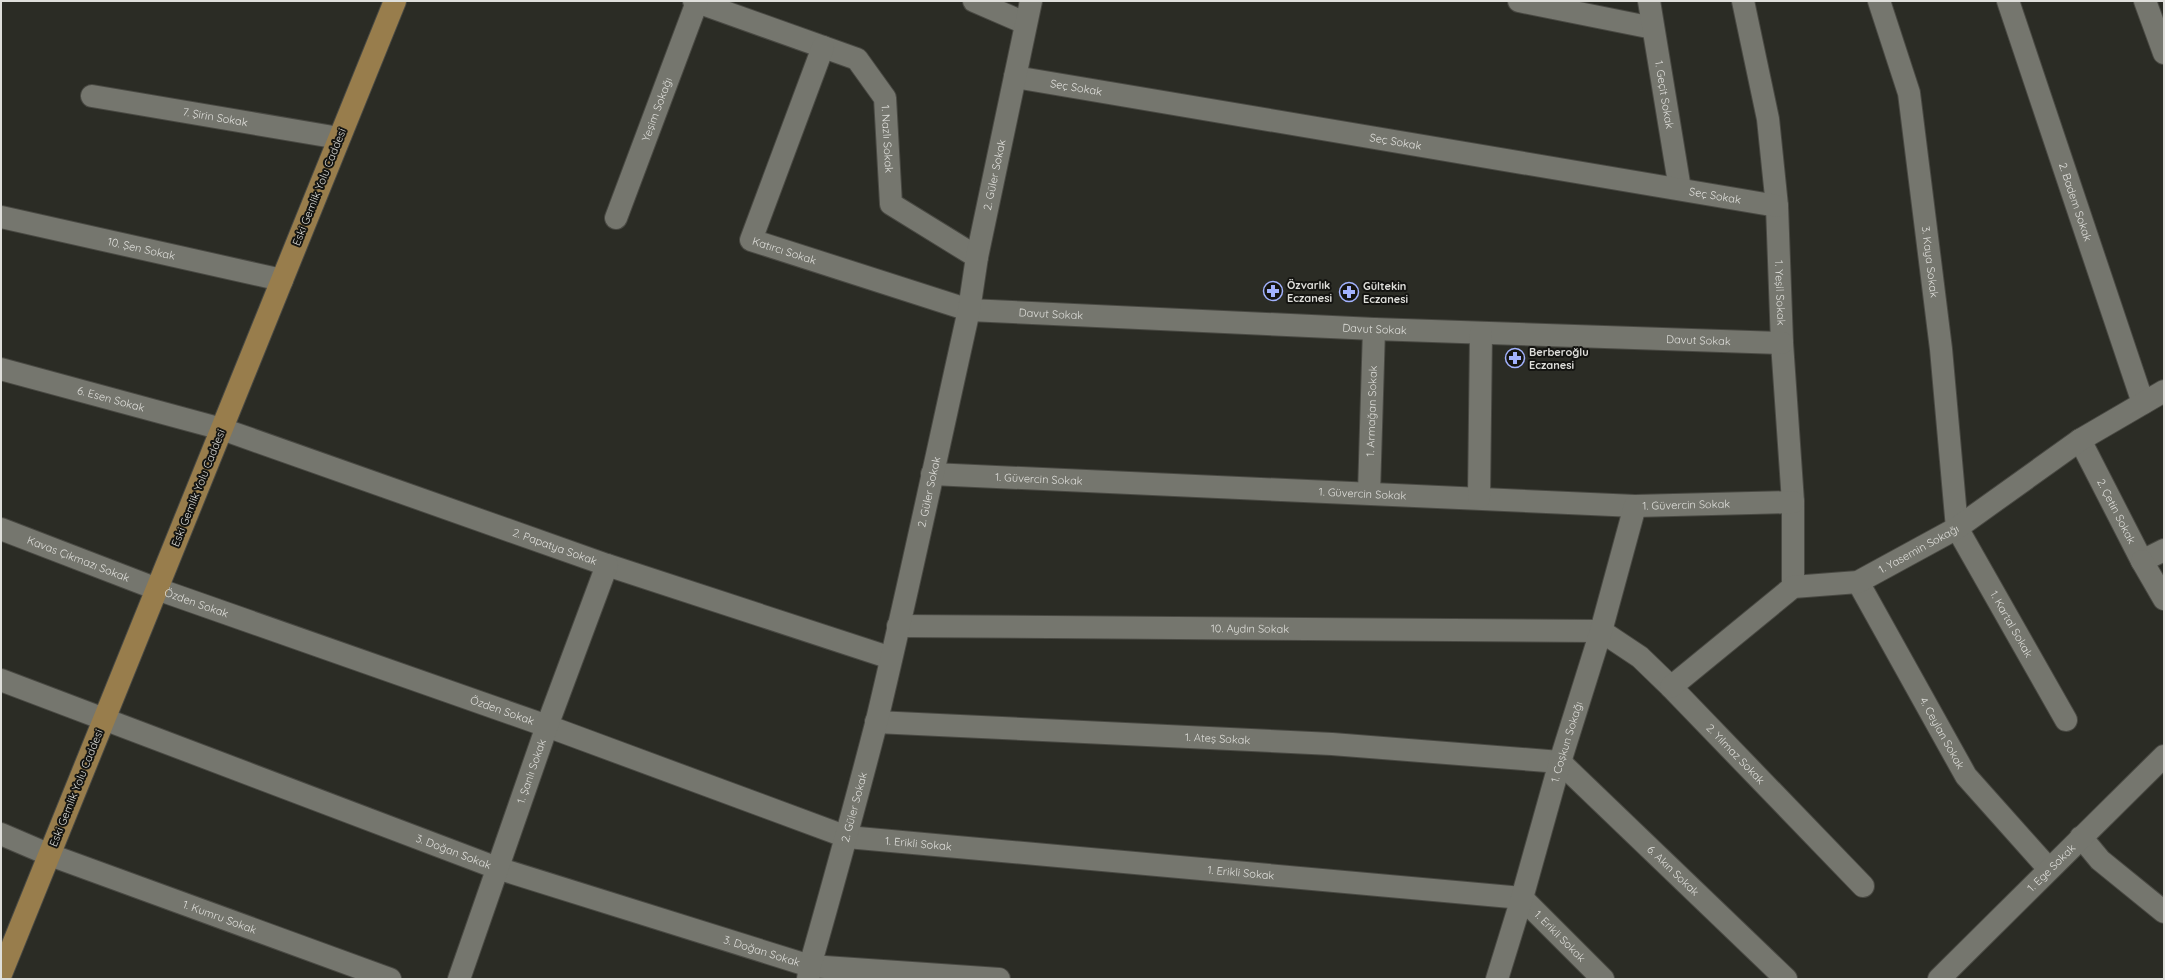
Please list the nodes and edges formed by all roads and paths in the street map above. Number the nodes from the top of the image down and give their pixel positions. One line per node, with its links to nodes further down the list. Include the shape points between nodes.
1 (395, 1): 17 (main road, Eski Gemlik Yolu Caddesi)
2 (974, 1): 11 (street)
3 (1031, 1): 11 (street, 2. Güler Sokak)
4 (1518, 1): 12 (street)
5 (1649, 1): 12 (street, 1. Geçit Sokak)
6 (1744, 1): 19 (street, 1. Yeşil Sokak, via 1768,119)
7 (1880, 1): 38 (street, 3. Kaya Sokak, via 1909,93 1942,349)
8 (2008, 1): 30 (street, 2. Badem Sokak)
9 (2146, 1): 14 (street)
10 (696, 2): 13 (street, 1. Nazlı Sokak); 21 (street, Yeşim Sokağı)
11 (1025, 23): 15 (street, 2. Güler Sokak)
12 (1653, 28): 18 (street, 1. Geçit Sokak)
13 (823, 47): 22 (street, 1. Nazlı Sokak, via 857,59 885,98 891,204); 24 (street, Katırcı Sokak, via 751,240)
14 (2164, 52)
15 (1014, 77): 18 (street, Seç Sokak); 22 (street, 2. Güler Sokak)
16 (92, 96): 17 (street, 7. Şirin Sokak)
17 (339, 138): 23 (main road, Eski Gemlik Yolu Caddesi)
18 (1680, 189): 19 (street, Seç Sokak)
19 (1776, 206): 27 (street, 1. Yeşil Sokak)
20 (1, 217): 23 (street, 10. Şen Sokak)
21 (616, 218)
22 (977, 257): 24 (street, 2. Güler Sokak)
23 (282, 280): 31 (main road, Eski Gemlik Yolu Caddesi)
24 (969, 310): 25 (street, Davut Sokak); 33 (street, 2. Güler Sokak)
25 (1374, 329): 26 (street, Davut Sokak); 34 (street, 1. Armağan Sokak)
26 (1480, 333): 27 (street, Davut Sokak); 35 (street)
27 (1782, 343): 36 (street, 1. Yeşil Sokak)
28 (1, 369): 31 (street, 6. Esen Sokak)
29 (2164, 391): 30 (street, 1. Yasemin Sokağı)
30 (2143, 403): 32 (street, 1. Yasemin Sokağı)
31 (222, 429): 42 (street, 2. Papatya Sokak); 45 (main road, Eski Gemlik Yolu Caddesi)
32 (2080, 440): 38 (street, 1. Yasemin Sokağı); 41 (street, 2. Çetin Sokak)
33 (932, 474): 34 (street, 1. Güvercin Sokak); 47 (street, 2. Güler Sokak)
34 (1369, 493): 35 (street, 1. Güvercin Sokak)
35 (1479, 498): 37 (street, 1. Güvercin Sokak)
36 (1793, 502): 37 (street, 1. Güvercin Sokak); 44 (street, 1. Yeşil Sokak)
37 (1635, 506): 48 (street, 1. Coşkun Sokağı)
38 (1956, 528): 43 (street, 1. Yasemin Sokağı); 52 (street, 1. Kartal Sokak)
39 (1, 529): 45 (street, Kavas Çıkmazı Sokak)
40 (2164, 550): 41 (street)
41 (2142, 561): 46 (street, 2. Çetin Sokak)
42 (607, 565): 49 (street, 2. Papatya Sokak); 55 (street, 1. Şanlı Sokak)
43 (1858, 582): 44 (street, 1. Yasemin Sokağı); 63 (street, 4. Ceylan Sokak, via 1966,776)
44 (1793, 587): 51 (street)
45 (157, 588): 53 (main road, Eski Gemlik Yolu Caddesi); 55 (street, Özden Sokak)
46 (2164, 599)
47 (898, 626): 48 (street, 10. Aydın Sokak); 49 (street, 2. Güler Sokak)
48 (1601, 631): 51 (street, 2. Yılmaz Sokak, via 1640,657); 57 (street, 1. Coşkun Sokağı)
49 (890, 658): 54 (street, 2. Güler Sokak)
50 (1, 680): 53 (street, 3. Doğan Sokak)
51 (1671, 687): 64 (street, 2. Yılmaz Sokak)
52 (2066, 720)
53 (103, 721): 61 (main road, Eski Gemlik Yolu Caddesi); 62 (street, 3. Doğan Sokak)
54 (876, 722): 57 (street, 1. Ateş Sokak, via 1332,744); 59 (street, 2. Güler Sokak)
55 (547, 726): 59 (street, Özden Sokak); 62 (street, 1. Şanlı Sokak)
56 (2164, 756): 60 (street, 1. Ege Sokak)
57 (1560, 762): 65 (street, 1. Coşkun Sokağı); 74 (street, 6. Akın Sokak)
58 (1, 834): 61 (street, 1. Kumru Sokak)
59 (847, 837): 65 (street, 1. Erikli Sokak); 67 (street, 2. Güler Sokak)
60 (2081, 837): 63 (street, 1. Ege Sokak); 66 (street, via 2100,860)
61 (50, 855): 68 (main road, Eski Gemlik Yolu Caddesi); 69 (street, 1. Kumru Sokak)
62 (497, 868): 67 (street, 3. Doğan Sokak); 70 (street, 1. Şanlı Sokak)
63 (2049, 870): 75 (street, 1. Ege Sokak)
64 (1863, 886)
65 (1522, 898): 72 (street, 1. Coşkun Sokağı); 73 (street, 1. Erikli Sokak)
66 (2164, 912)
67 (809, 972): 71 (street, 3. Doğan Sokak)
68 (1, 974)
69 (390, 979)
70 (458, 979)
71 (999, 979)
72 (1497, 979)
73 (1603, 979)
74 (1786, 979)
75 (1939, 979)

